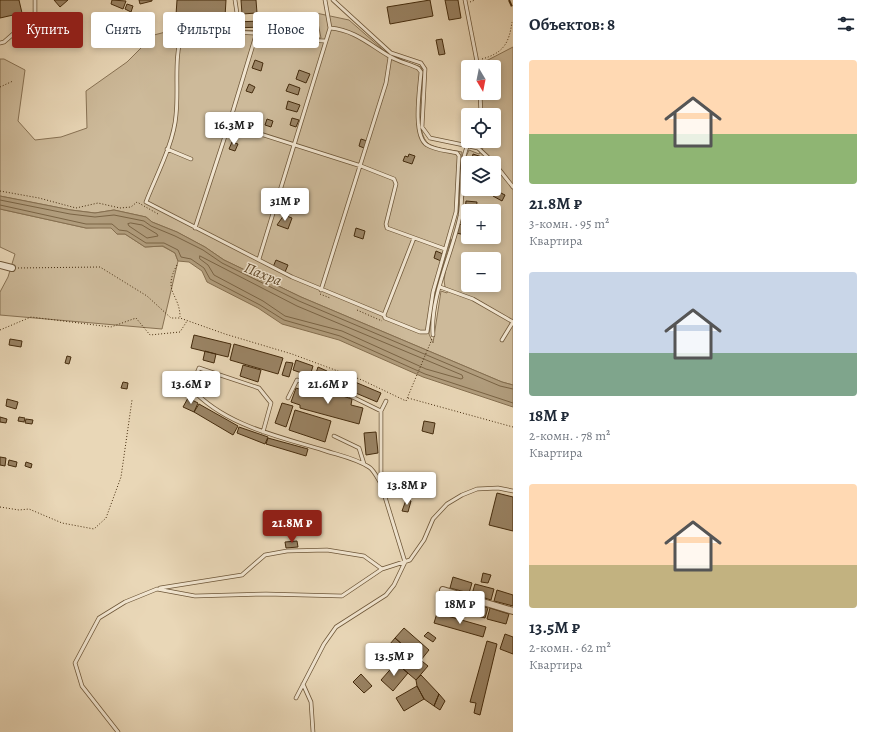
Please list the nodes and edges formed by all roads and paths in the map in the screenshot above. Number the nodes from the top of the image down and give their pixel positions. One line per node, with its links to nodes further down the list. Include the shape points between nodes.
1 (35, 0): 12 (lane, via 35,15)
2 (235, 0): 6 (lane)
3 (325, 0): 8 (lane)
4 (333, 0): 20 (lane, via 391,53 421,63 425,70 422,127 430,138)
5 (465, 0): 15 (lane)
6 (237, 12)
7 (512, 22): 15 (path, via 507,43 502,50)
8 (330, 28): 11 (lane); 14 (lane, via 343,29 355,34)
9 (253, 33): 23 (lane, via 183,30 176,64 176,117)
10 (319, 41): 11 (lane)
11 (325, 41): 19 (lane)
12 (0, 43)
13 (253, 45): 18 (lane)
14 (390, 57): 26 (lane, via 386,83); 33 (lane, via 418,68 421,72 418,127 421,139 426,145 457,153 459,156 456,212)
15 (478, 60)
16 (13, 82): 17 (path)
17 (0, 87)
18 (229, 124): 19 (lane); 31 (lane)
19 (294, 144): 26 (lane); 34 (lane)
20 (461, 146)
21 (466, 148): 40 (lane, via 460,216)
22 (478, 148): 24 (lane)
23 (167, 149): 25 (lane); 31 (lane, via 146,202)
24 (487, 156)
25 (191, 159)
26 (361, 166): 32 (lane, via 394,179 396,184 387,228); 41 (lane)
27 (501, 172): 28 (lane)
28 (513, 187)
29 (0, 191): 30 (path, via 76,208 98,203 120,208 131,207)
30 (137, 202)
31 (195, 228): 34 (lane)
32 (414, 238): 33 (lane); 42 (lane)
33 (445, 250): 42 (lane, via 433,292 427,332 420,332)
34 (259, 259): 41 (lane)
35 (0, 265): 38 (street)
36 (177, 265): 43 (path, via 171,276 171,291 180,307)
37 (257, 265): 39 (path)
38 (12, 268): 43 (path, via 100,267 147,296 172,318)
39 (253, 274)
40 (440, 287): 45 (lane, via 473,299); 47 (lane)
41 (321, 290): 42 (lane)
42 (384, 316)
43 (180, 318): 44 (path)
44 (187, 321): 46 (path, via 180,332 150,335 136,318 111,327 31,317); 51 (path, via 292,354 362,380 406,401)
45 (513, 322): 48 (lane)
46 (0, 330)
47 (433, 336)
48 (502, 340)
49 (431, 341): 51 (path)
50 (288, 398): 54 (lane, via 297,380 314,385 326,384)
51 (407, 398): 55 (path)
52 (132, 400): 61 (path, via 121,477 106,518 94,529 62,523 29,509)
53 (386, 401): 54 (lane)
54 (381, 411): 59 (lane)
55 (513, 427)
56 (263, 432): 56 (lane, via 246,426 203,402 191,388 199,368 259,388 271,403); 58 (lane)
57 (334, 436): 58 (lane, via 359,448)
58 (364, 464): 59 (lane, via 371,468)
59 (381, 484): 62 (lane)
60 (513, 492): 62 (lane, via 498,488 477,490 447,504 433,519 416,552)
61 (0, 507)
62 (405, 562): 63 (lane); 67 (lane, via 386,595 336,627)
63 (382, 570): 64 (lane, via 342,596 195,596); 64 (lane, via 364,556 327,550 287,551 265,555 242,575)
64 (157, 589): 69 (lane, via 124,602 99,618 75,664 82,686)
65 (443, 590): 66 (street)
66 (513, 611)
67 (303, 684): 68 (lane); 70 (lane, via 311,702)
68 (296, 698)
69 (118, 732)
70 (312, 732)

